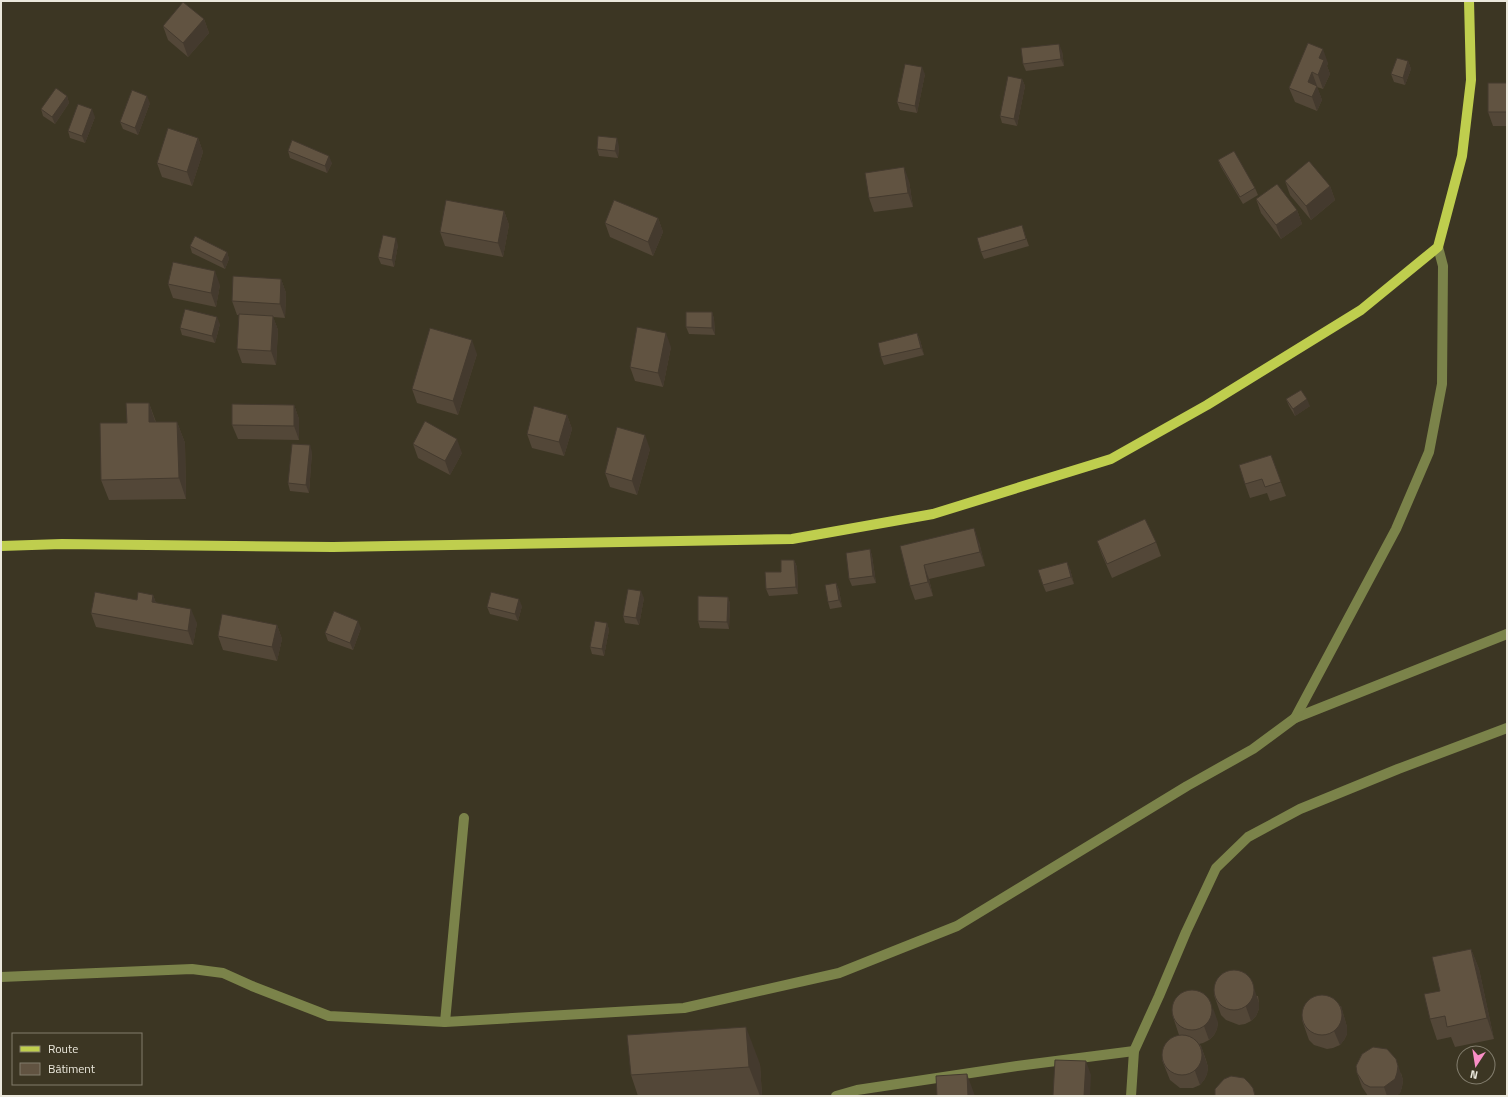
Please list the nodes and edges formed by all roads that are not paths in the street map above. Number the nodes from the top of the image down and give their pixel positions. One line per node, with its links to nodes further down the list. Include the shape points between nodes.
1 (1469, 1): 2 (main road, via 1471,80 1462,156)
2 (1438, 247): 3 (main road, via 1361,310 1207,405 1111,459 934,514 792,539 333,547 70,544); 5 (street, via 1443,266 1442,384 1429,452 1396,529)
3 (1, 546)
4 (1507, 634): 5 (street)
5 (1295, 718): 9 (street, via 1253,749 1180,790 957,926 839,973 684,1008)
6 (1507, 728): 10 (street, via 1307,806 1248,836 1216,868)
7 (464, 818): 9 (street)
8 (1, 976): 9 (street, via 192,969 223,973 330,1016)
9 (444, 1022)
10 (1134, 1051): 11 (street, via 880,1086); 12 (street)
11 (836, 1096)
12 (1131, 1096)

